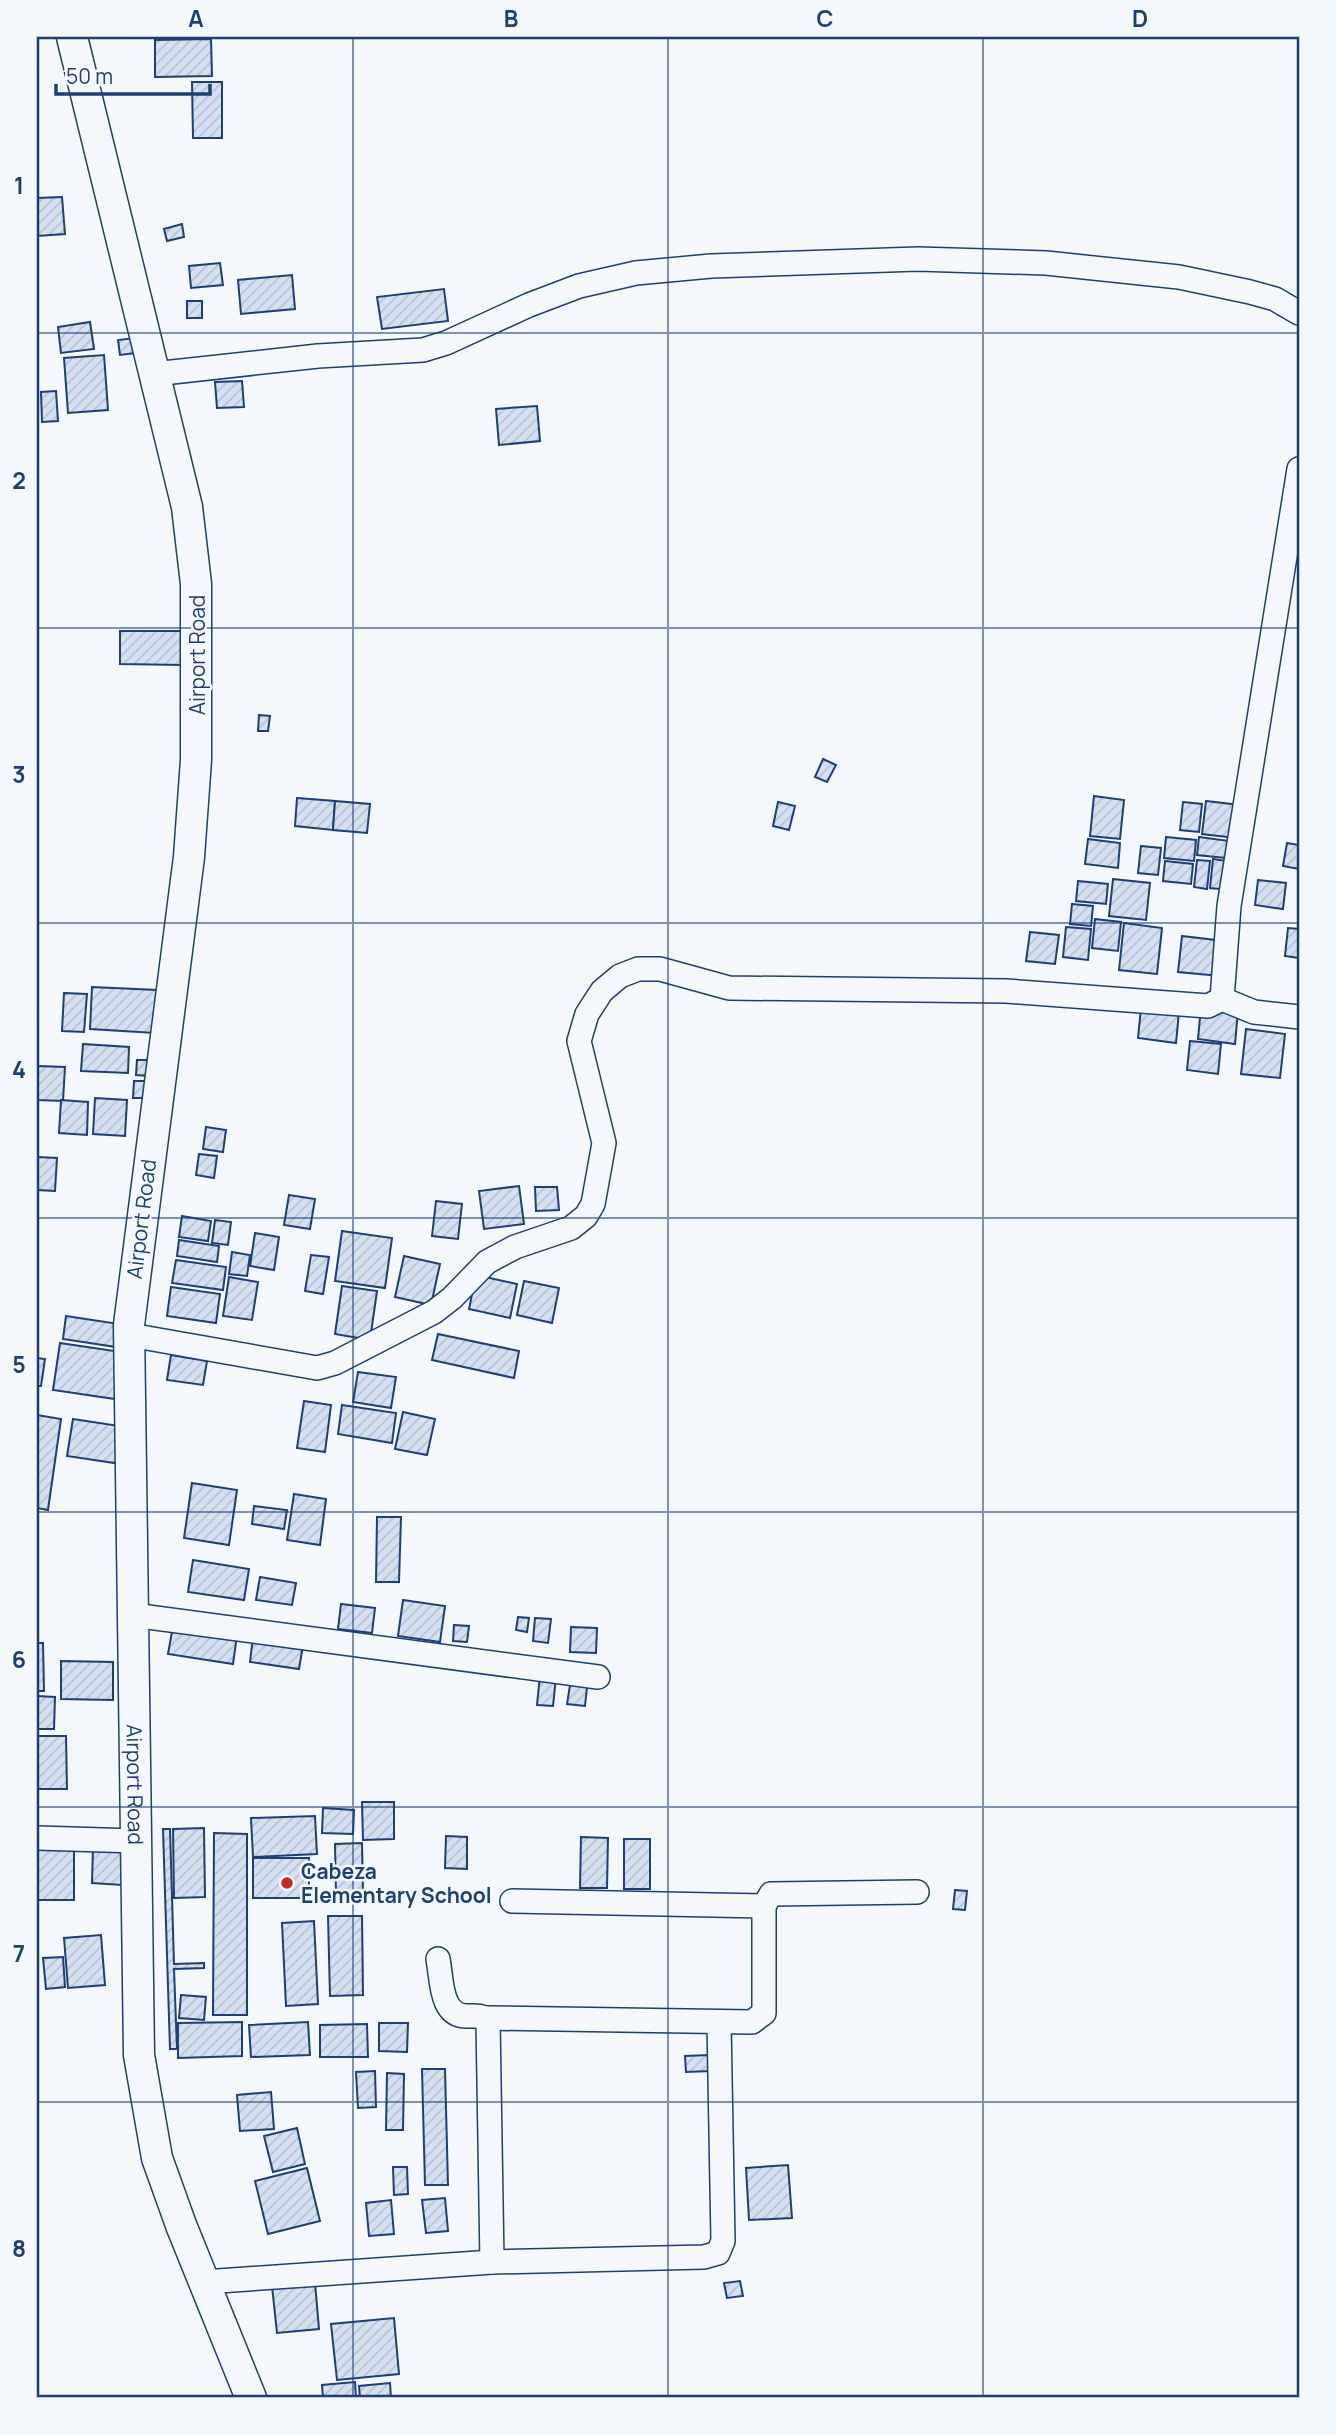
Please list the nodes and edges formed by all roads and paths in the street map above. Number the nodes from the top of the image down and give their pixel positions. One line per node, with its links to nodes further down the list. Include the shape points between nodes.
1 (72, 37): 3 (main road, Airport Road)
2 (1299, 313): 3 (street, via 1275,299 1179,277 1045,263 918,259 711,266 636,273 579,286 423,350)
3 (154, 374): 7 (main road, Airport Road, via 187,507 196,584 196,760 189,857 133,1282)
4 (1299, 469): 5 (street, via 1229,906)
5 (1222, 999): 6 (street, via 1254,1012); 7 (street, via 1208,1006 1006,991 729,988 660,969 638,969 601,990 581,1028 579,1052 604,1143 593,1204 578,1223 487,1262 434,1312 317,1368)
6 (1299, 1017)
7 (130, 1335): 8 (main road, Airport Road)
8 (133, 1615): 9 (street); 11 (main road, Airport Road)
9 (598, 1676)
10 (37, 1839): 11 (street)
11 (137, 1841): 19 (main road, Airport Road, via 139,2055 157,2158)
12 (917, 1892): 14 (street, via 778,1892 768,1896)
13 (512, 1901): 14 (street)
14 (764, 1906): 17 (street, via 764,2013 752,2022)
15 (438, 1959): 16 (street, via 452,2013)
16 (485, 2018): 17 (street); 18 (street, via 489,2029)
17 (719, 2022): 18 (street, via 723,2241 718,2253)
18 (492, 2262): 19 (street)
19 (204, 2282): 20 (main road, Airport Road)
20 (251, 2398)

